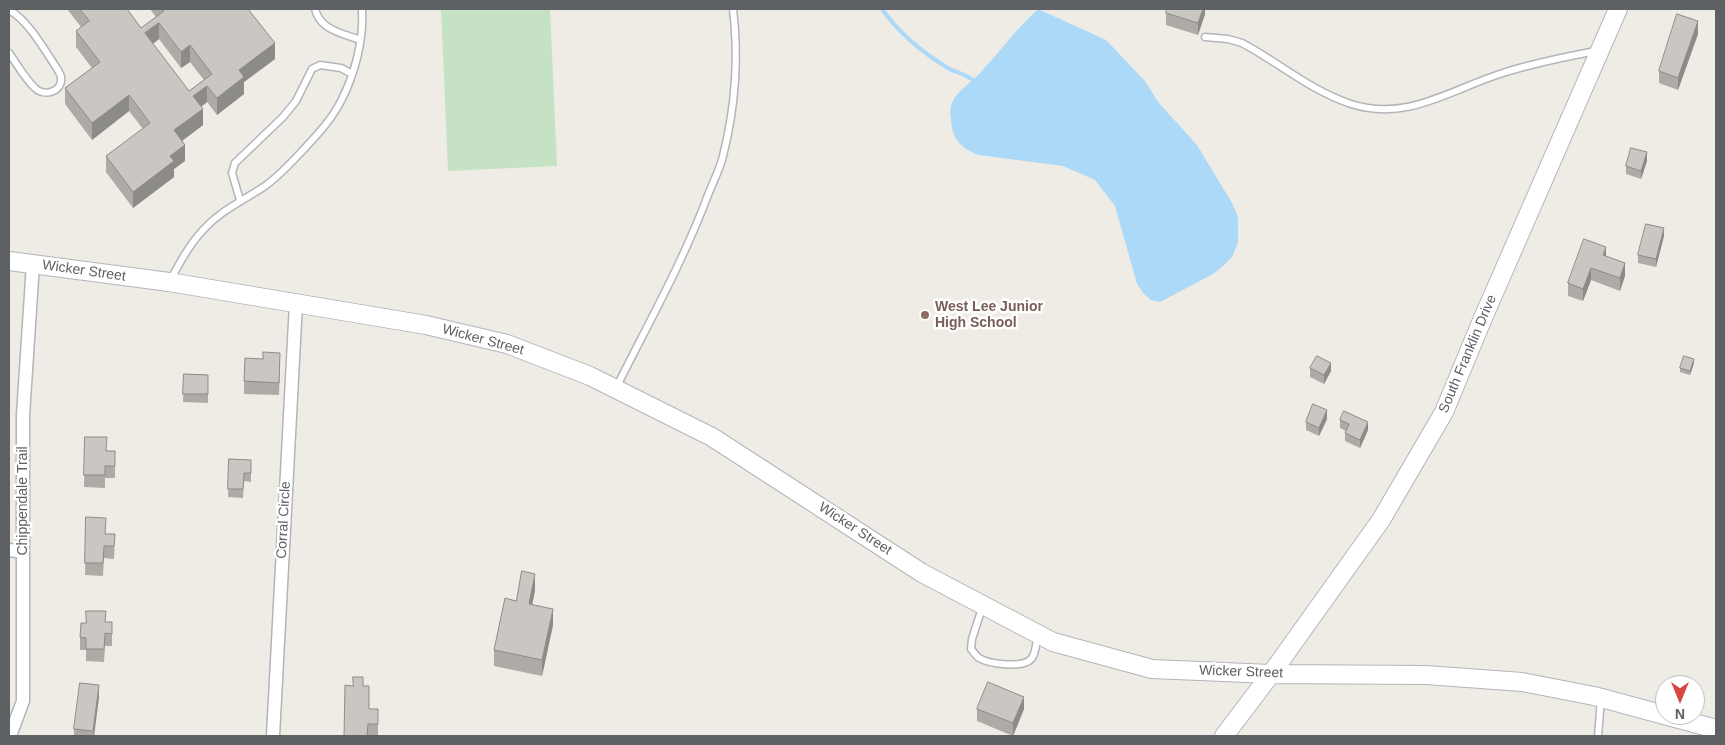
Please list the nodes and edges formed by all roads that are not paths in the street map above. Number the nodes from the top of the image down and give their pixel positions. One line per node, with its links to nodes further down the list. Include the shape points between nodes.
1 (315, 9): 7 (lane, via 317,19 327,27)
2 (362, 9): 7 (lane)
3 (734, 9): 16 (lane, via 736,79 723,158 686,250)
4 (1618, 9): 8 (main road, South Franklin Drive)
5 (9, 10): 9 (lane, via 27,27 58,70 60,84 55,91 41,93)
6 (1205, 38): 8 (lane, via 1242,43 1324,92 1362,107 1390,110 1430,102 1506,72)
7 (360, 40): 10 (lane)
8 (1599, 51): 21 (main road, South Franklin Drive, via 1444,412 1381,520)
9 (9, 53)
10 (352, 74): 11 (lane, via 341,102 322,130 290,165 265,186); 11 (lane, via 341,68 320,65 312,69 296,102 235,164 232,173)
11 (240, 200): 14 (lane, via 203,230)
12 (9, 261): 13 (main road, Wicker Street)
13 (33, 264): 14 (main road, Wicker Street); 18 (street, Chippendale Trail, via 23,415)
14 (169, 282): 15 (main road, Wicker Street)
15 (296, 303): 16 (main road, Wicker Street, via 426,325 507,344); 25 (street, Corral Circle)
16 (616, 389): 19 (main road, Wicker Street, via 712,437 922,573)
17 (9, 550): 18 (street)
18 (23, 552): 24 (street, Chippendale Trail, via 23,701)
19 (983, 605): 20 (main road, Wicker Street); 20 (lane, via 971,649 978,658 1004,665 1020,665 1033,657)
20 (1038, 634): 21 (main road, Wicker Street, via 1053,642 1152,669)
21 (1271, 674): 22 (main road, Wicker Street, via 1435,676 1522,682); 26 (main road, South Franklin Drive)
22 (1602, 698): 23 (main road, Wicker Street); 27 (lane)
23 (1716, 729)
24 (10, 736)
25 (273, 736)
26 (1224, 736)
27 (1598, 736)

